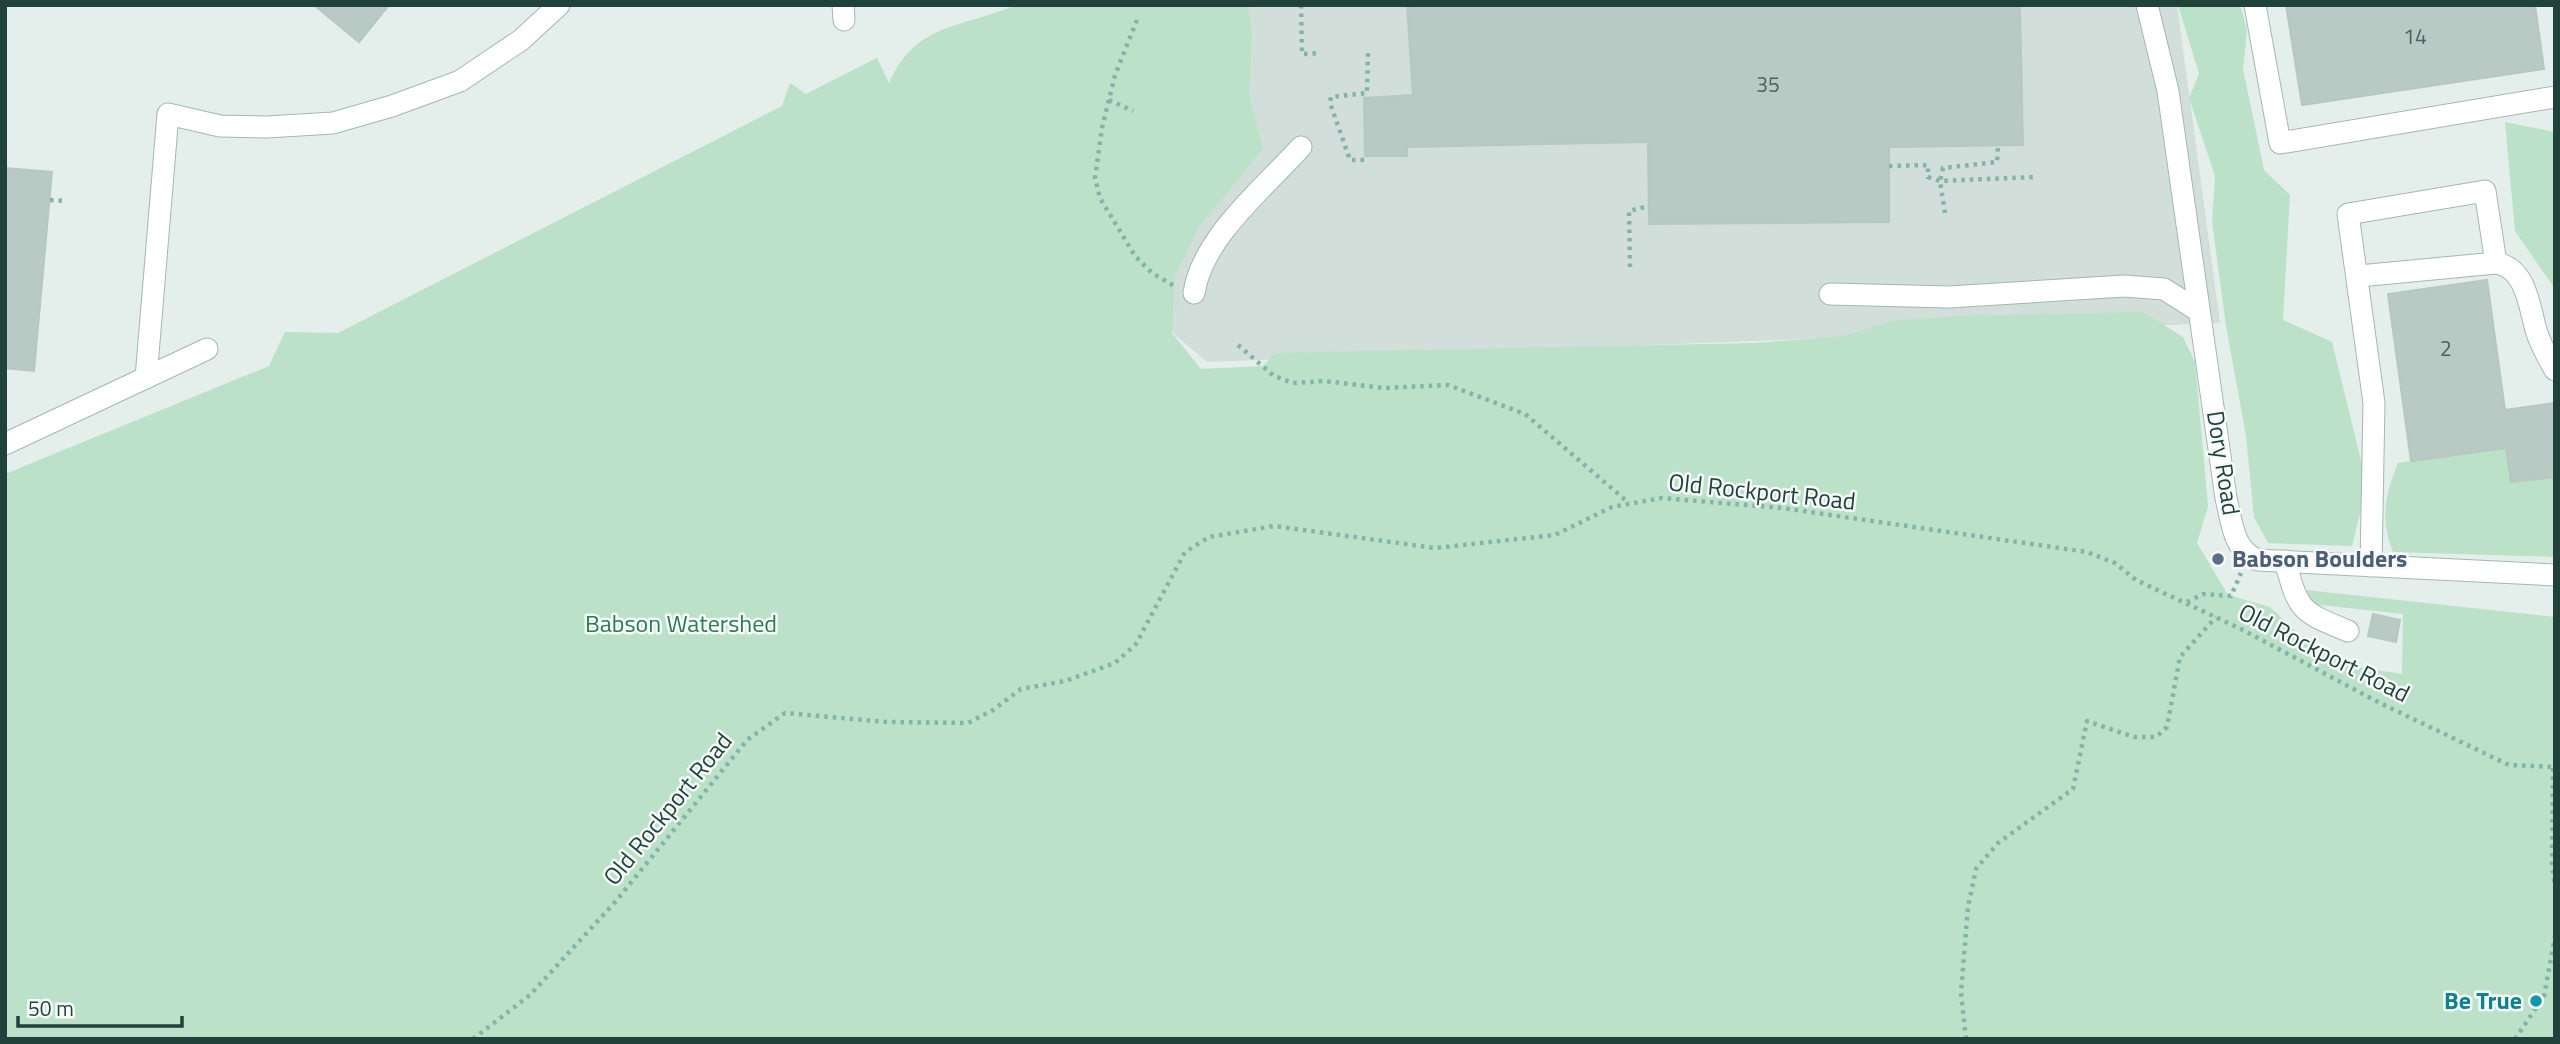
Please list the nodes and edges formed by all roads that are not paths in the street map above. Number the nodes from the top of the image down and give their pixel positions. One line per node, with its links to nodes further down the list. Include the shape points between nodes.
1 (559, 5): 13 (street, via 521,40 460,81 333,123 220,126 168,114)
2 (2147, 5): 10 (street, Dory Road, via 2168,91)
3 (2255, 5): 4 (street, via 2280,143)
4 (2555, 97)
5 (1301, 147): 8 (street, via 1216,240 1196,275)
6 (2496, 263): 7 (street); 7 (street, via 2485,191 2348,214); 12 (street, via 2507,265 2522,282 2536,331)
7 (2359, 276): 16 (street, via 2374,402)
8 (1194, 293)
9 (1830, 295): 10 (street, via 1949,297 2124,286 2164,289)
10 (2197, 310): 15 (street, Dory Road, via 2236,540 2246,555 2258,561)
11 (207, 349): 13 (street)
12 (2555, 370)
13 (146, 378): 14 (street)
14 (5, 444)
15 (2285, 561): 16 (street); 18 (street, via 2297,602 2310,616)
16 (2371, 566): 17 (street)
17 (2555, 575)
18 (2348, 631)

